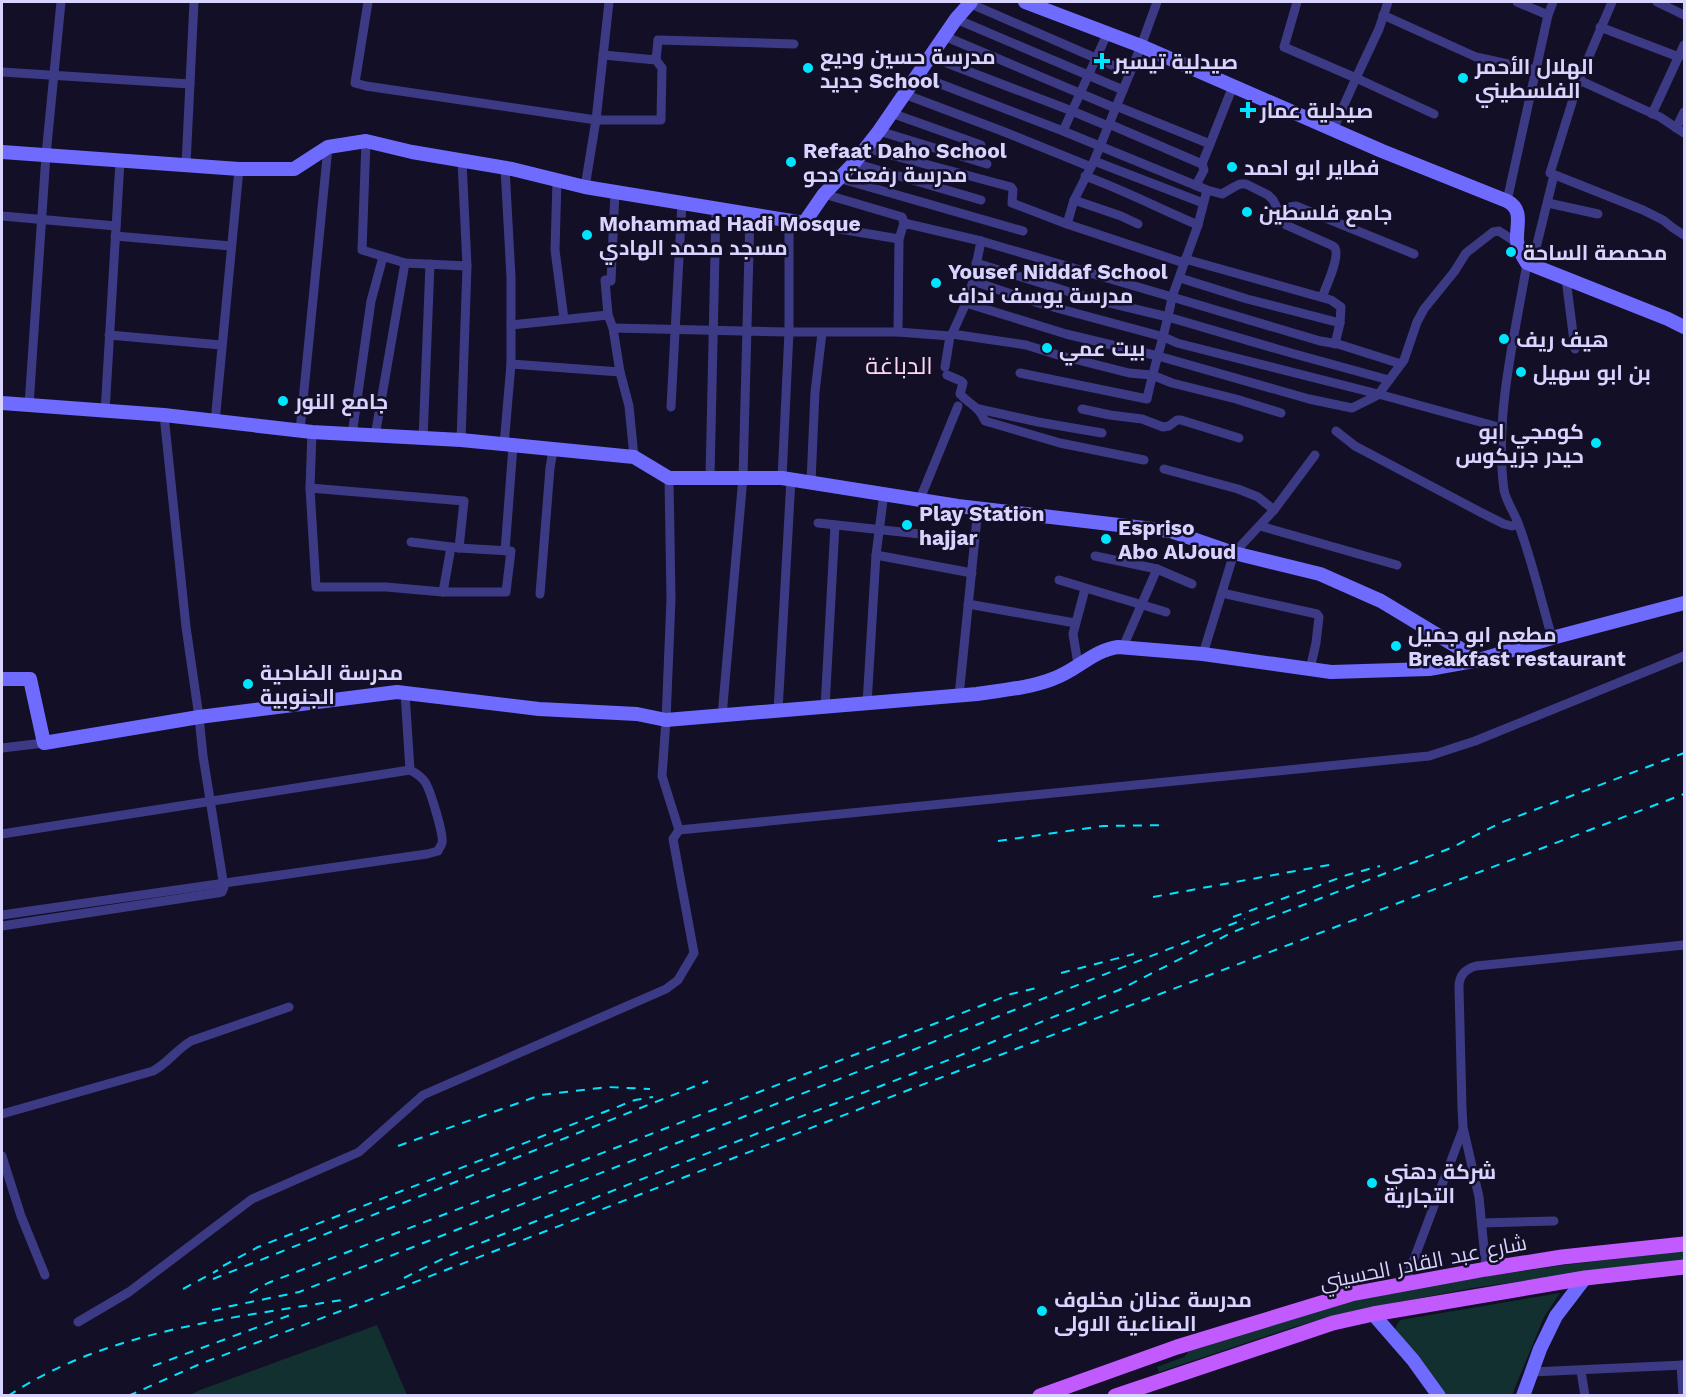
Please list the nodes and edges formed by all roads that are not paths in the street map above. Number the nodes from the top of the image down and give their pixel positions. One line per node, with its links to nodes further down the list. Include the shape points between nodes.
1 (60, 2): 33 (street)
2 (194, 2): 37 (street)
3 (368, 2): 48 (street, via 355,83)
4 (609, 2): 24 (street)
5 (970, 2): 17 (street); 27 (street)
6 (1025, 2): 19 (street)
7 (1157, 2): 23 (street)
8 (1297, 2): 35 (street, via 1284,47)
9 (1388, 2): 14 (street)
10 (1517, 2): 15 (street)
11 (1552, 2): 15 (street)
12 (1612, 2): 18 (street)
13 (1657, 2): 16 (street)
14 (1383, 15): 29 (street, via 1476,57); 35 (street)
15 (1548, 15): 29 (street)
16 (1684, 15)
17 (956, 19): 20 (street); 34 (street)
18 (1600, 27): 26 (street); 36 (street)
19 (1108, 32): 23 (street); 27 (street)
20 (944, 36): 25 (street); 40 (street)
21 (794, 44): 28 (street, via 658,40)
22 (1684, 45): 26 (street)
23 (1141, 46): 31 (street); 38 (street)
24 (603, 55): 28 (street); 48 (street)
25 (931, 57): 32 (street); 43 (street)
26 (1679, 57): 47 (street)
27 (1096, 59): 31 (street); 34 (street)
28 (656, 60): 48 (street, via 662,69 661,120)
29 (1536, 70): 82 (street)
30 (2, 72): 33 (street)
31 (1130, 73): 39 (street)
32 (918, 75): 41 (street); 53 (street)
33 (54, 76): 37 (street); 62 (street)
34 (1088, 76): 39 (street); 40 (street)
35 (1356, 78): 46 (street); 51 (street)
36 (1579, 80): 47 (street); 72 (street, via 1550,173)
37 (190, 84): 66 (street)
38 (1233, 86): 51 (street); 56 (street)
39 (1123, 90): 42 (street)
40 (1080, 93): 42 (street); 43 (street)
41 (904, 94): 45 (street); 70 (street)
42 (1116, 107): 49 (street); 56 (street)
43 (1071, 111): 49 (street); 53 (street)
44 (1684, 112): 50 (street)
45 (891, 113): 52 (street); 57 (street)
46 (1434, 114)
47 (1652, 114): 50 (street)
48 (596, 120): 76 (street)
49 (1108, 125): 59 (street); 68 (street)
50 (1676, 128): 54 (street)
51 (1332, 130): 82 (street)
52 (879, 131): 60 (street); 67 (street)
53 (1063, 131): 59 (street)
54 (1684, 133)
55 (366, 141): 58 (street); 64 (street); 105 (street, via 362,250)
56 (1210, 144): 68 (street)
57 (981, 146)
58 (328, 147): 71 (street, via 294,169); 158 (street)
59 (1099, 147): 70 (street); 75 (street)
60 (865, 148): 65 (street); 94 (street, via 1011,187 1012,202)
61 (2, 152): 62 (street)
62 (46, 155): 63 (street); 91 (street)
63 (120, 161): 66 (street); 97 (street)
64 (462, 161): 69 (street); 111 (street)
65 (854, 163): 73 (street); 80 (street)
66 (186, 164): 71 (street)
67 (987, 164)
68 (1202, 164): 75 (street, via 1204,170)
69 (505, 168): 74 (street); 122 (street)
70 (1090, 168): 81 (street); 84 (street); 96 (street, via 1107,184)
71 (239, 169): 103 (street)
72 (1554, 175): 85 (street); 99 (street, via 1663,219)
73 (838, 178): 79 (street); 98 (street)
74 (557, 180): 76 (street); 120 (street, via 555,250)
75 (1196, 185): 77 (street)
76 (585, 187): 78 (street)
77 (1207, 190): 84 (street); 88 (street, via 1222,194 1246,184 1268,195)
78 (615, 191): 83 (street); 118 (street, via 611,281 605,280)
79 (824, 194): 92 (street, via 902,217); 93 (street)
80 (981, 200)
81 (1074, 200): 94 (street); 95 (street)
82 (1507, 201): 102 (street, via 1518,213)
83 (682, 202): 86 (street); 125 (street)
84 (1203, 203): 96 (street)
85 (1548, 203): 89 (street); 110 (street)
86 (716, 208): 87 (street); 126 (street)
87 (750, 214): 93 (street); 127 (street)
88 (1281, 214): 104 (street, via 1296,206); 116 (street, via 1286,225 1335,248 1334,266)
89 (1598, 214)
90 (2, 216): 91 (street)
91 (42, 220): 97 (street); 147 (street)
92 (904, 222): 100 (street); 101 (street)
93 (804, 223): 100 (street); 128 (street, via 789,231)
94 (1067, 224): 106 (street)
95 (1138, 224)
96 (1198, 225): 106 (street)
97 (116, 231): 103 (street); 131 (street)
98 (1023, 231)
99 (1684, 235)
100 (899, 239): 129 (street)
101 (981, 241): 108 (street); 115 (street)
102 (1517, 243): 110 (street); 139 (street, via 1499,231 1493,232 1466,253 1424,309)
103 (231, 246): 135 (street)
104 (1414, 254)
105 (383, 257): 107 (street); 161 (street, via 371,301)
106 (1185, 261): 112 (street); 116 (street)
107 (405, 263): 109 (street); 162 (street)
108 (976, 263): 114 (street); 119 (street, via 1089,298)
109 (430, 264): 111 (street); 164 (street)
110 (1530, 264): 113 (street); 157 (street)
111 (468, 266): 165 (street)
112 (1180, 278): 115 (street); 121 (street)
113 (1566, 279): 123 (street); 136 (street)
114 (973, 281): 117 (street); 133 (street)
115 (1172, 297): 119 (street); 134 (street)
116 (1322, 297): 121 (street, via 1341,307)
117 (966, 303): 132 (street); 137 (street, via 1066,334)
118 (608, 315): 120 (street); 124 (street)
119 (1168, 316): 133 (street); 143 (street)
120 (564, 320): 122 (street)
121 (1340, 323): 134 (street)
122 (511, 325): 138 (street)
123 (1684, 327)
124 (613, 328): 125 (street); 140 (street)
125 (676, 330): 126 (street); 149 (street)
126 (713, 331): 127 (street); 172 (street)
127 (747, 332): 128 (street); 173 (street)
128 (789, 332): 130 (street); 175 (street)
129 (898, 332): 130 (street); 132 (street)
130 (822, 333): 176 (street)
131 (109, 335): 135 (street); 152 (street)
132 (951, 335): 142 (street, via 1026,345 1129,373); 150 (street, via 946,371 963,383 960,394)
133 (1164, 337): 137 (street); 144 (street, via 1177,344)
134 (1335, 344): 139 (street)
135 (221, 345): 156 (street)
136 (1575, 349)
137 (1158, 356): 142 (street); 144 (street, via 1352,408)
138 (511, 364): 140 (street); 166 (street)
139 (1401, 364): 143 (street)
140 (620, 372): 169 (street, via 629,406)
141 (1020, 373): 145 (street)
142 (1152, 375): 145 (street); 153 (street)
143 (1389, 380): 144 (street)
144 (1378, 395): 157 (street)
145 (1147, 399): 155 (street)
146 (2, 403): 147 (street)
147 (29, 405): 152 (street)
148 (958, 406): 179 (street)
149 (671, 407)
150 (979, 409): 160 (street); 170 (street, via 985,420 996,424 1060,443)
151 (1082, 409): 155 (street)
152 (105, 412): 154 (street)
153 (1281, 413)
154 (164, 415): 156 (street); 222 (street)
155 (1142, 419): 163 (street, via 1163,427 1181,420)
156 (215, 422): 158 (street)
157 (1502, 428): 183 (street, via 1505,492)
158 (306, 431): 161 (street); 177 (street)
159 (1336, 431): 183 (street, via 1355,446 1497,520 1512,526)
160 (1102, 433)
161 (352, 435): 162 (street)
162 (375, 436): 164 (street)
163 (1239, 438)
164 (423, 439): 165 (street)
165 (461, 440): 166 (street)
166 (508, 445): 167 (street); 190 (street)
167 (553, 450): 169 (street); 202 (street)
168 (1315, 455): 181 (street)
169 (634, 457): 174 (street)
170 (1144, 460)
171 (1164, 469): 181 (street, via 1238,489 1258,497)
172 (710, 477): 173 (street); 174 (street)
173 (743, 477): 175 (street); 221 (street)
174 (669, 478): 223 (street, via 671,598)
175 (787, 478): 176 (street); 220 (street)
176 (811, 482): 178 (street)
177 (310, 488): 189 (street, via 464,501); 200 (street, via 316,587)
178 (884, 494): 179 (street); 186 (street)
179 (920, 499): 180 (street)
180 (978, 508): 191 (street, via 1170,531); 196 (street)
181 (1274, 510): 185 (street)
182 (818, 523): 184 (street)
183 (1518, 524): 208 (street)
184 (835, 525): 186 (street); 219 (street)
185 (1260, 526): 191 (street); 194 (street)
186 (879, 530): 187 (street); 192 (street)
187 (920, 534)
188 (411, 542): 189 (street)
189 (455, 548): 190 (street); 200 (street)
190 (505, 551): 200 (street, via 511,551 506,592)
191 (1234, 553): 201 (street); 212 (street, via 1320,574 1381,600)
192 (876, 555): 196 (street); 218 (street)
193 (1095, 556): 195 (street)
194 (1396, 565)
195 (1157, 569): 198 (street); 205 (street)
196 (972, 573): 204 (street)
197 (1059, 580): 199 (street)
198 (1192, 584)
199 (1085, 589): 205 (street); 207 (street)
200 (443, 592)
201 (1222, 593): 210 (street); 214 (street, via 1317,614)
202 (540, 594)
203 (1684, 603): 208 (street)
204 (968, 604): 207 (street); 217 (street)
205 (1141, 605): 206 (street); 209 (street)
206 (1167, 612)
207 (1075, 623): 213 (street)
208 (1552, 638): 212 (street)
209 (1123, 647): 210 (street); 213 (street, via 1104,650)
210 (1203, 654): 214 (street)
211 (1684, 656): 228 (street, via 1430,756)
212 (1479, 660): 214 (street, via 1429,669)
213 (1078, 664): 217 (street, via 1047,681)
214 (1310, 669)
215 (2, 679): 224 (street, via 30,679)
216 (405, 693): 222 (street); 223 (street); 226 (street)
217 (958, 696): 218 (street)
218 (867, 704): 219 (street)
219 (825, 707): 220 (street)
220 (778, 711): 221 (street)
221 (722, 716): 223 (street)
222 (199, 717): 224 (street); 227 (street)
223 (666, 720): 228 (street, via 662,776)
224 (44, 742): 225 (street)
225 (2, 748)
226 (410, 770): 227 (street); 230 (street, via 425,781 428,789 442,833 438,851)
227 (210, 802): 229 (street); 230 (street)
228 (679, 830): 247 (street, via 673,839 694,953 678,980 666,989 423,1095 359,1152 252,1199 129,1292)
229 (2, 834)
230 (223, 882): 231 (street); 232 (street, via 222,892 217,893)
231 (2, 915)
232 (2, 926)
233 (1684, 945): 236 (street, via 1476,966 1464,972 1459,983)
234 (289, 1007): 235 (street, via 190,1041 153,1071)
235 (2, 1114)
236 (1463, 1127): 239 (street); 245 (street)
237 (2, 1156): 243 (street)
238 (1554, 1221): 239 (street)
239 (1482, 1223): 242 (street)
240 (1684, 1244): 242 (main road, شارع عبد القادر الحسيني)
241 (1684, 1267): 244 (main road, شارع عبد القادر الحسيني)
242 (1486, 1269): 245 (main road, شارع عبد القادر الحسيني)
243 (45, 1275)
244 (1585, 1278): 246 (main road, شارع عبد القادر الحسيني); 251 (street, via 1556,1316)
245 (1405, 1283): 248 (main road, شارع عبد القادر الحسيني, via 1351,1294)
246 (1373, 1314): 252 (main road, شارع عبد القادر الحسيني, via 1333,1323); 255 (street)
247 (78, 1322)
248 (1177, 1347): 252 (main road, via 1157,1359 1151,1370); 253 (main road, شارع عبد القادر الحسيني)
249 (1683, 1365): 250 (street); 258 (street)
250 (1581, 1371): 251 (street); 257 (street)
251 (1532, 1372): 256 (street)
252 (1151, 1383): 254 (main road, شارع عبد القادر الحسيني)
253 (1040, 1395)
254 (1116, 1395)
255 (1439, 1395)
256 (1523, 1395)
257 (1585, 1395)
258 (1683, 1395)

